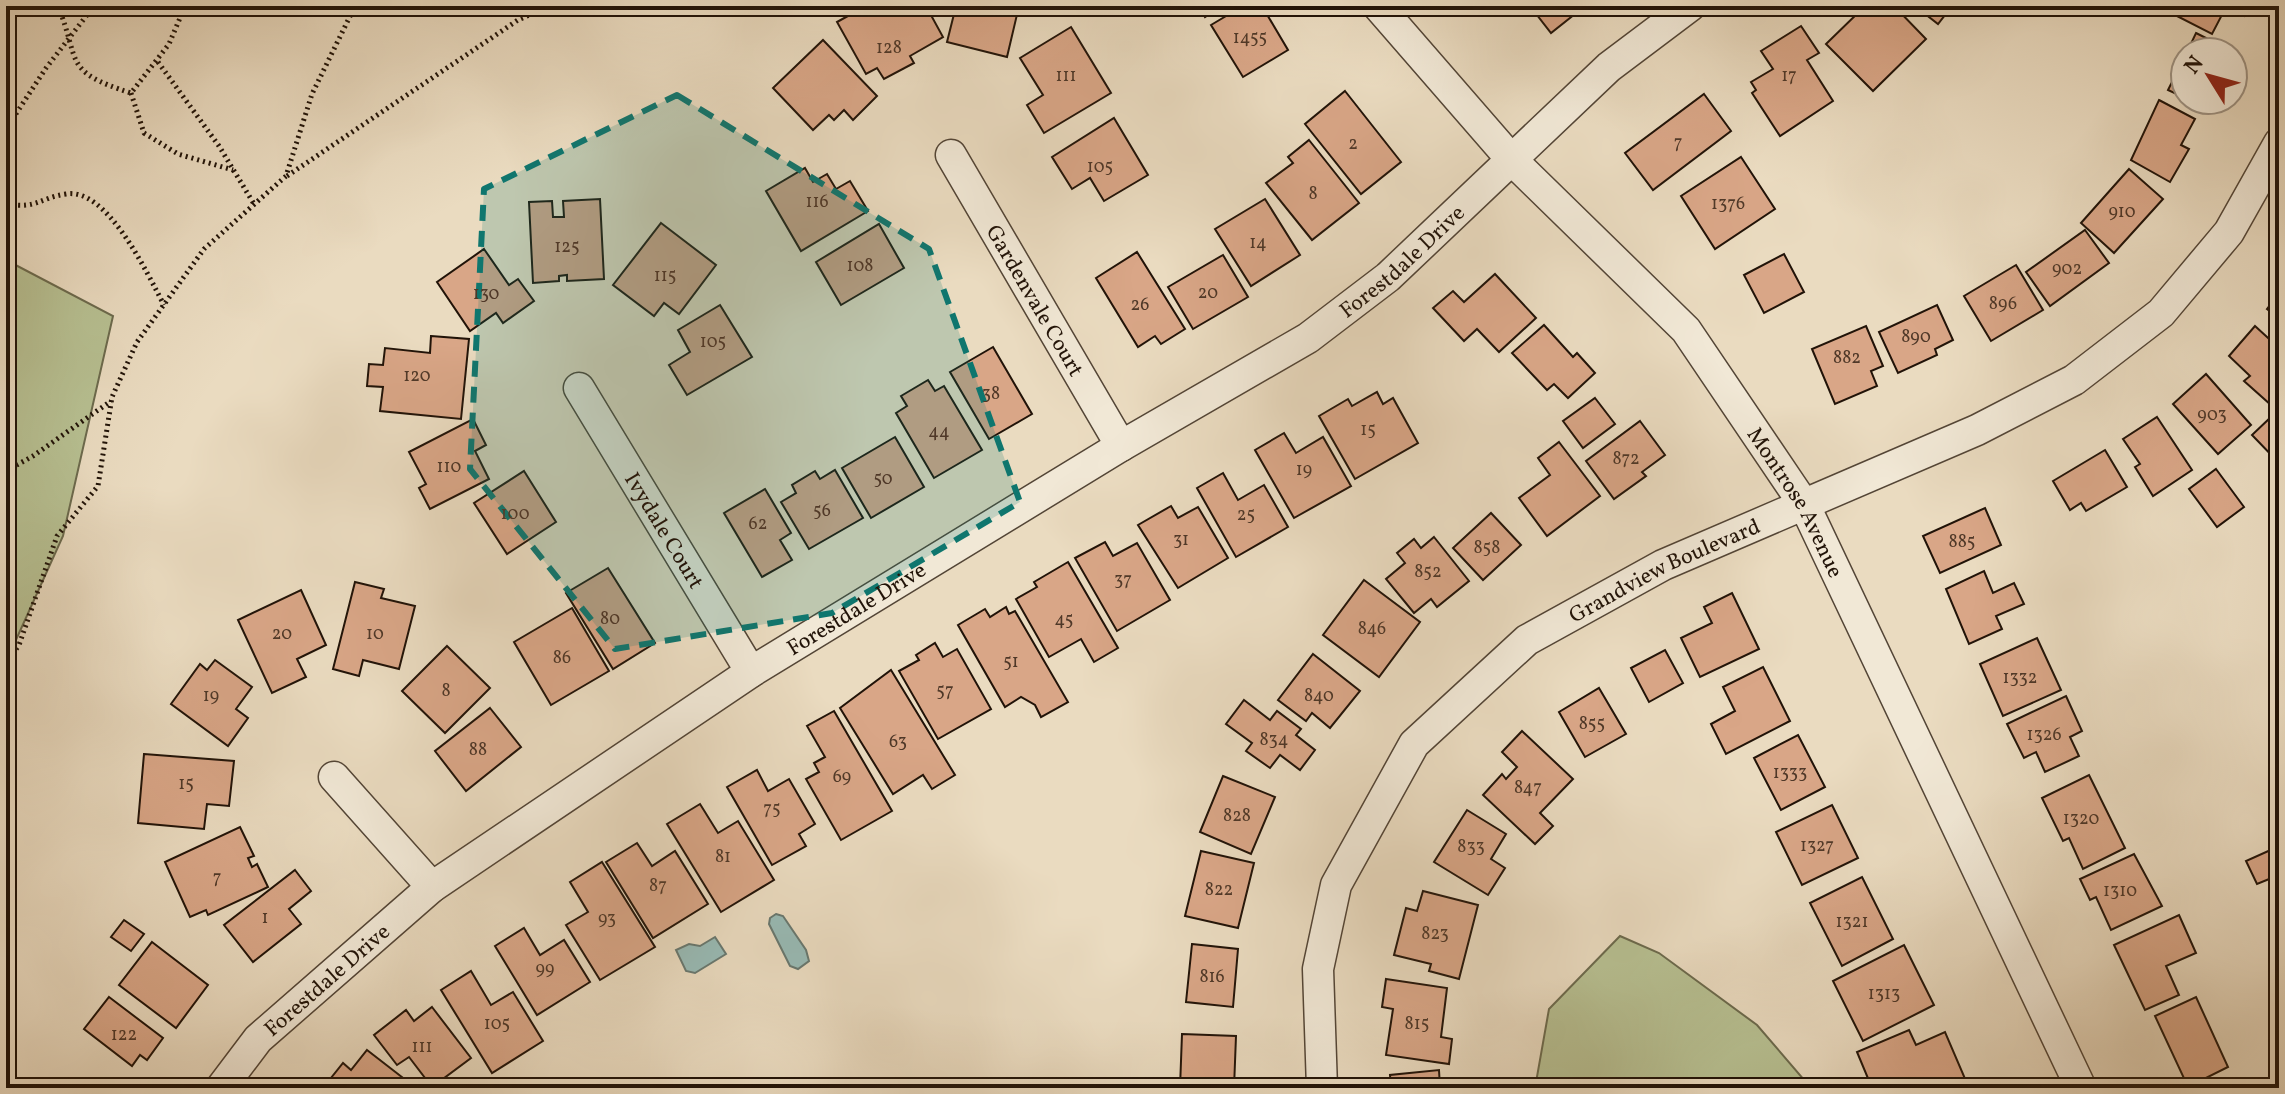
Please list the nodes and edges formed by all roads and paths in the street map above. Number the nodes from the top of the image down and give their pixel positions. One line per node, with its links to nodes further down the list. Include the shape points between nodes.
1 (58, 6): 8 (path)
2 (94, 6): 8 (path)
3 (185, 6): 9 (path)
4 (355, 6): 16 (path, via 312,94)
5 (550, 6): 16 (path, via 518,20)
6 (1378, 6): 14 (street, Montrose Avenue)
7 (1690, 6): 14 (street, Forestdale Drive, via 1609,67)
8 (67, 40): 10 (path, via 70,54 93,81); 11 (path)
9 (158, 62): 10 (path); 15 (path)
10 (131, 93): 15 (path, via 144,133 178,154)
11 (6, 129)
12 (2279, 143): 24 (street, Grandview Boulevard, via 2229,232 2161,313 2074,380 1977,430)
13 (951, 155): 22 (street, Gardenvale Court)
14 (1511, 159): 22 (street, Forestdale Drive, via 1388,277 1308,338); 24 (street, Montrose Avenue, via 1686,330)
15 (234, 171): 18 (path)
16 (286, 176): 18 (path)
17 (6, 204): 19 (path, via 29,207 68,193 99,202)
18 (254, 204): 19 (path, via 204,249)
19 (164, 305): 21 (path, via 137,342)
20 (579, 388): 26 (street, Ivydale Court)
21 (112, 401): 23 (path); 25 (path, via 98,486 57,536 19,645)
22 (1121, 446): 26 (street, Forestdale Drive)
23 (6, 471)
24 (1805, 506): 30 (street, Grandview Boulevard, via 1663,565 1527,640 1414,744 1336,885 1318,969); 31 (street, Montrose Avenue)
25 (6, 664)
26 (751, 672): 28 (street, Forestdale Drive)
27 (334, 777): 28 (street)
28 (432, 887): 29 (street, Forestdale Drive, via 258,1039)
29 (221, 1088)
30 (1322, 1088)
31 (2081, 1088)

